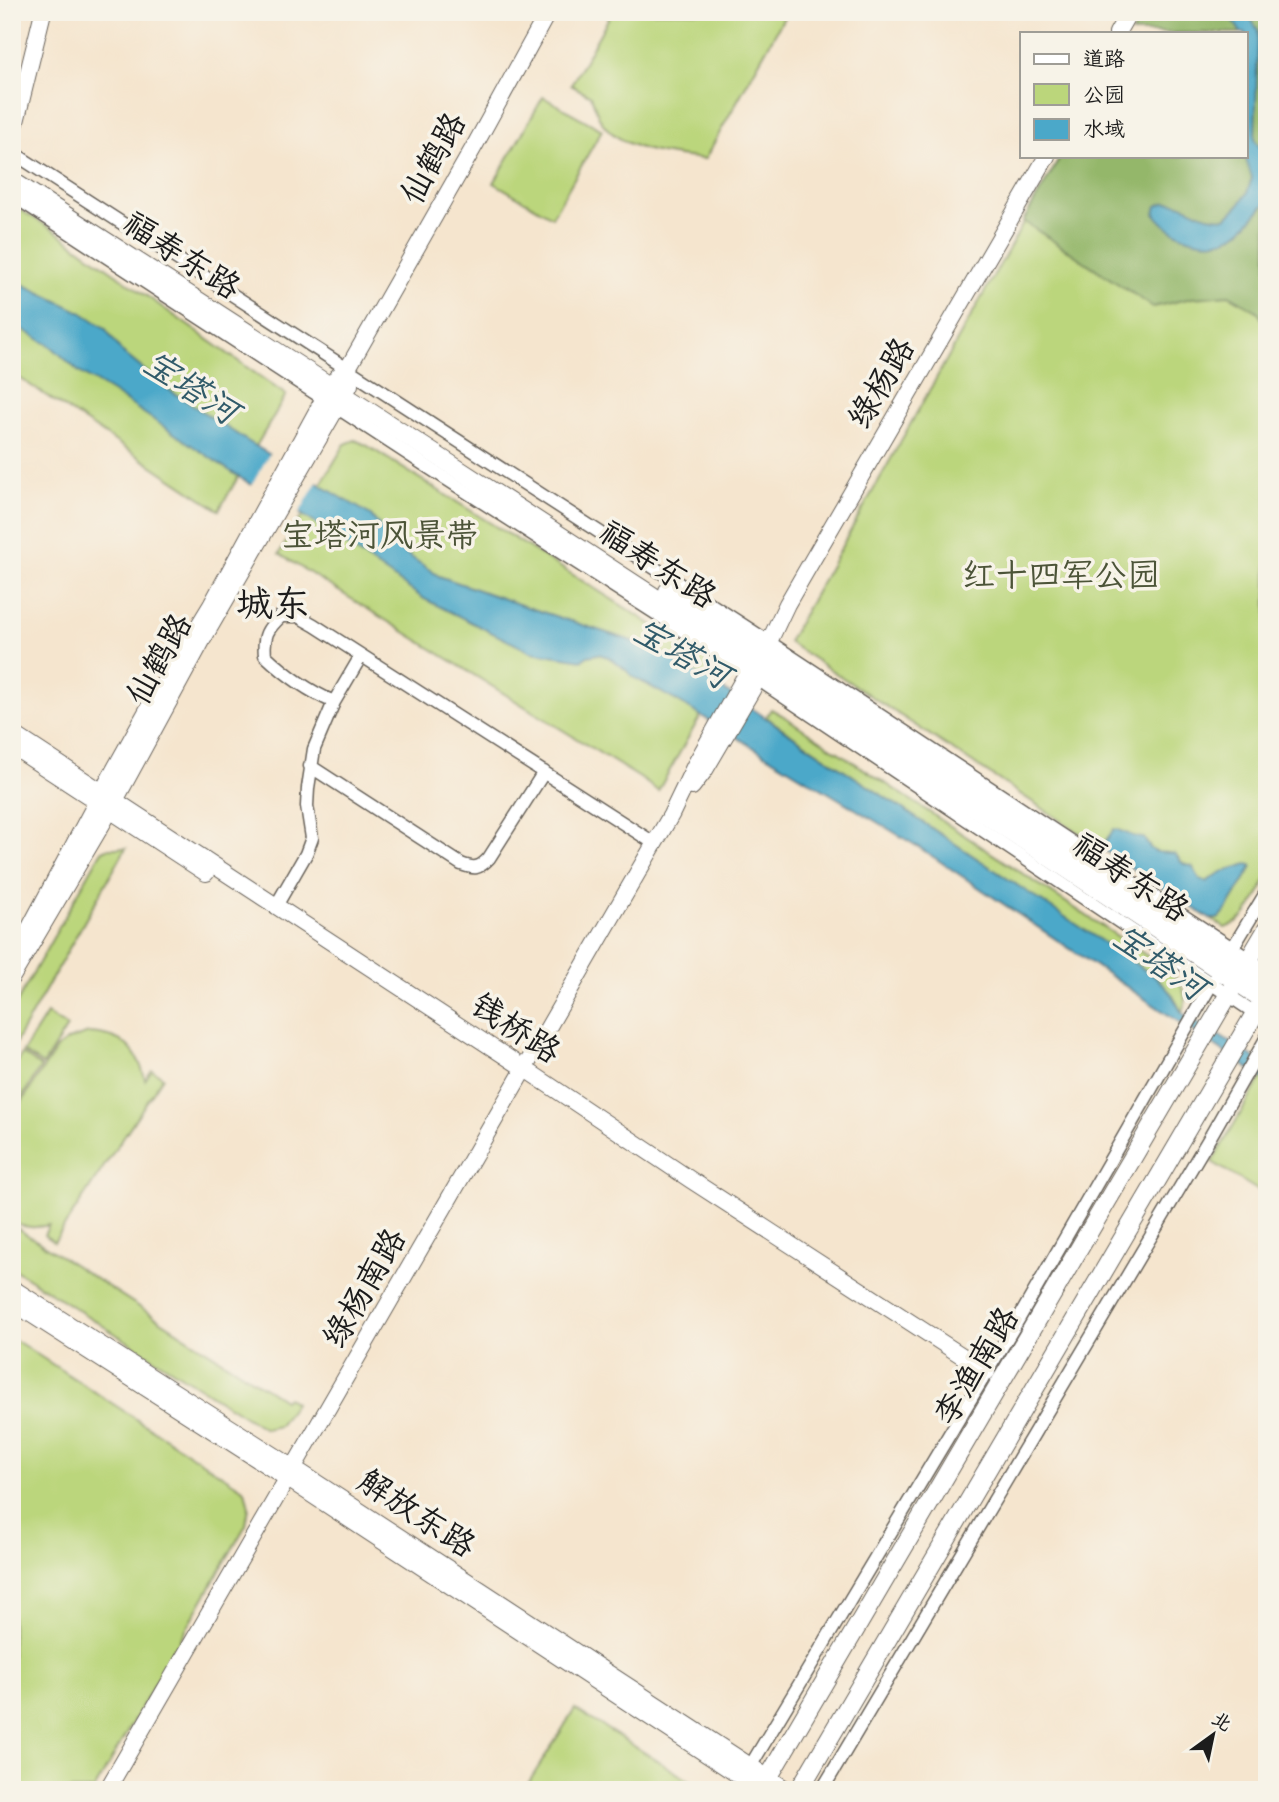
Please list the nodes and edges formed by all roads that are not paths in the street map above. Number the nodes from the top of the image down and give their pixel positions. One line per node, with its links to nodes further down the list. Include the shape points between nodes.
1 (43, 12): 5 (street)
2 (548, 12): 11 (street, 仙鹤路)
3 (1129, 12): 4 (street)
4 (1118, 32)
5 (12, 138)
6 (12, 152): 11 (street)
7 (1046, 158): 13 (street, 绿杨路, via 787,604)
8 (12, 169): 11 (main road, 福寿东路)
9 (12, 181): 11 (main road, 福寿东路)
10 (12, 195): 11 (street)
11 (339, 388): 13 (main road, 福寿东路); 13 (street); 19 (street, 仙鹤路, via 203,639)
12 (360, 656): 14 (street); 14 (street, via 298,616 281,616 270,626 265,655); 18 (street)
13 (757, 667): 20 (street, 绿杨南路); 25 (main road, 福寿东路); 25 (street)
14 (334, 702): 17 (street)
15 (12, 733): 19 (street, 钱桥路)
16 (12, 746): 19 (street, 钱桥路)
17 (310, 766): 18 (street, via 473,869 489,858); 22 (street, via 307,806 312,838)
18 (544, 772): 20 (street)
19 (106, 800): 22 (street, 钱桥路); 24 (street, 仙鹤路); 27 (street, 仙鹤路); 32 (street, 钱桥路)
20 (654, 843): 32 (street, 绿杨南路)
21 (1267, 891): 25 (street)
22 (276, 906): 32 (street, 钱桥路)
23 (1267, 929): 28 (main road, 李渔南路)
24 (12, 961)
25 (1222, 966): 28 (main road, 福寿东路); 28 (street); 36 (street)
26 (1267, 971): 28 (street)
27 (12, 976)
28 (1238, 977): 29 (main road, 福寿东路); 29 (street); 31 (main road, 李渔南路)
29 (1264, 1003): 33 (main road, 李渔南路)
30 (1267, 1037): 43 (street)
31 (1190, 1061): 33 (main road, via 1202,1059 1212,1065); 39 (main road, 李渔南路)
32 (522, 1074): 36 (street, 钱桥路, via 691,1180); 37 (street, 绿杨南路)
33 (1216, 1079): 42 (main road, 李渔南路)
34 (12, 1288): 37 (street, 解放东路)
35 (12, 1302): 37 (street, 解放东路)
36 (985, 1376): 38 (street)
37 (291, 1474): 38 (street, 解放东路); 40 (street, 绿杨南路)
38 (743, 1778): 39 (street, 解放东路)
39 (764, 1784): 41 (street, 解放东路)
40 (107, 1790)
41 (787, 1790)
42 (799, 1790)
43 (822, 1790)

